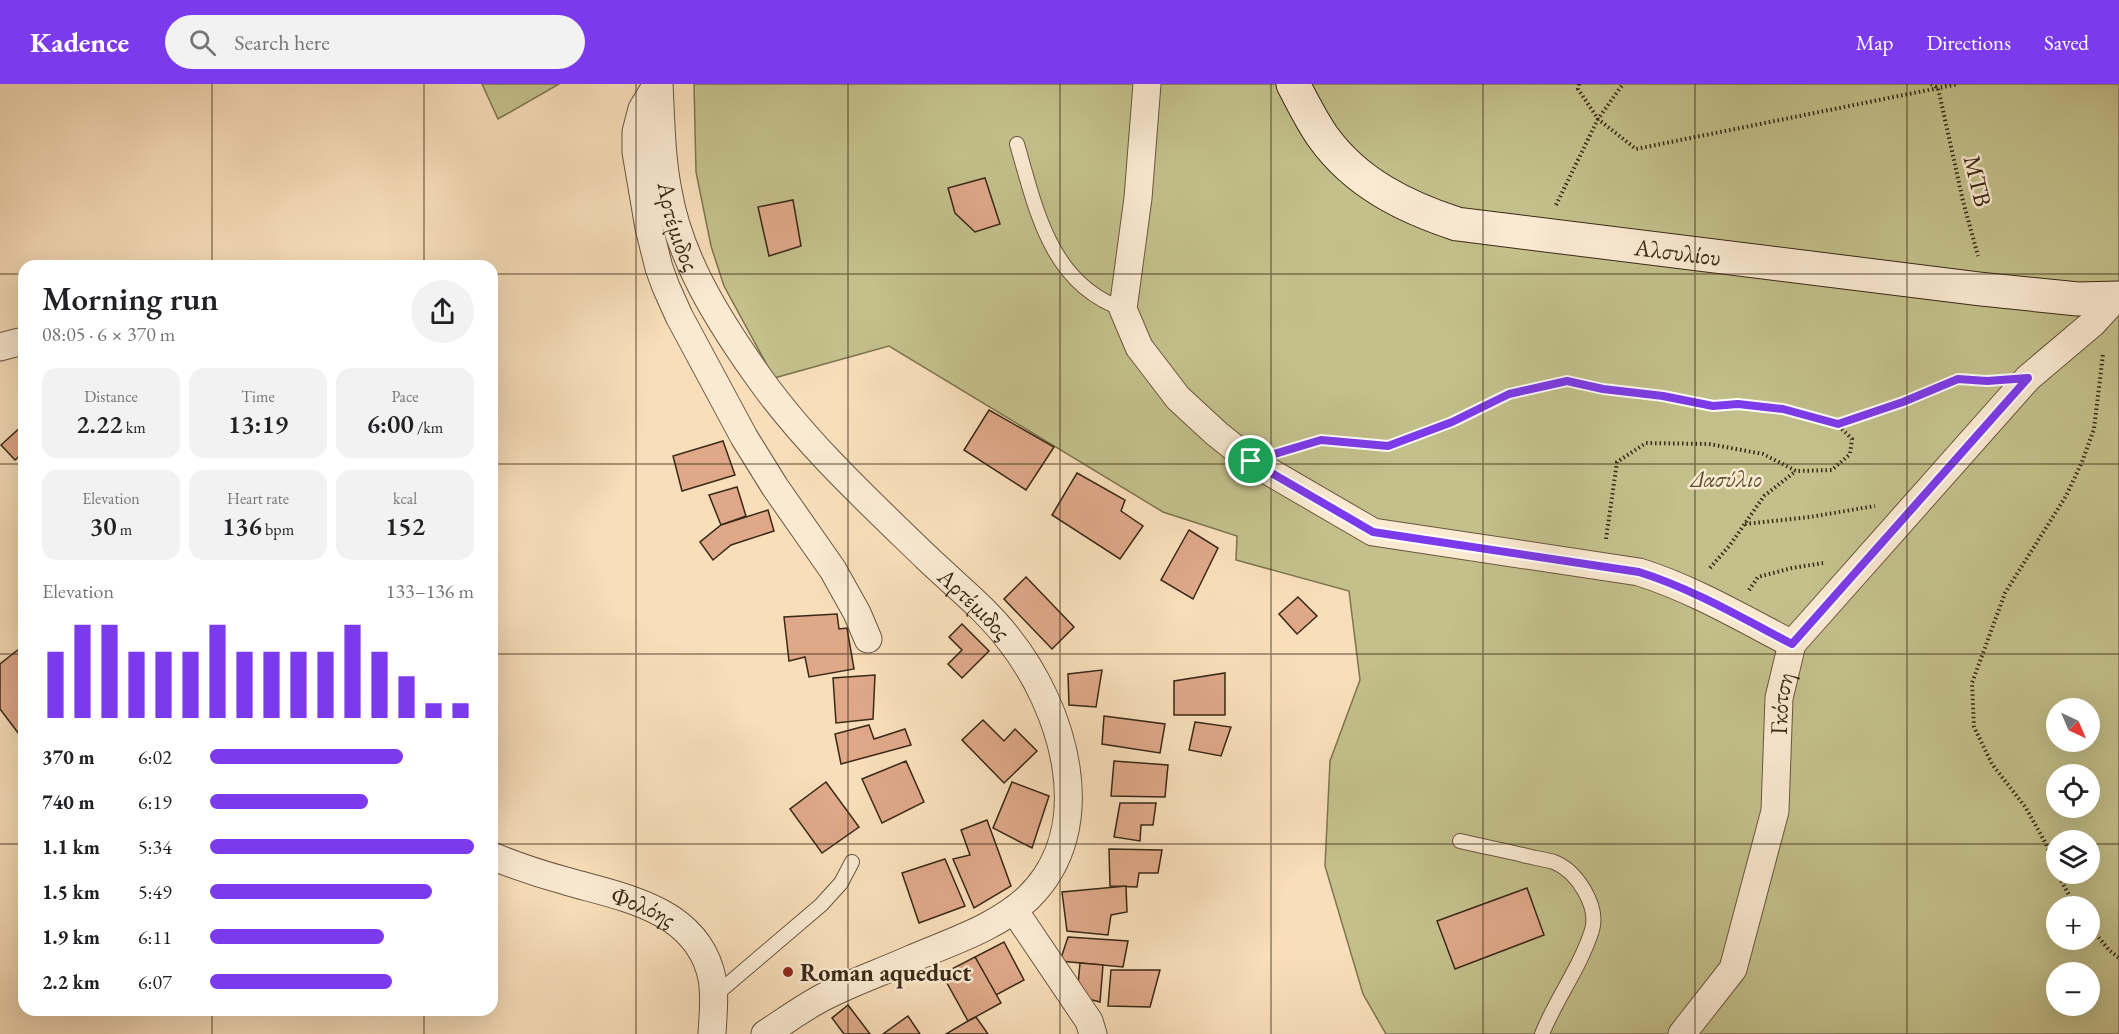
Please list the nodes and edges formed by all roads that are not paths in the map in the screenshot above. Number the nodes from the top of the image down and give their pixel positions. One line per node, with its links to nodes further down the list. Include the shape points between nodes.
1 (658, 84): 9 (street, via 642,109 636,152 649,228 666,287 744,436 833,570); 14 (street, Αρτέμιδος, via 664,165 673,217 717,313 757,375 804,432 1008,638 1051,712 1065,753 1067,819 1049,870)
2 (1147, 84): 6 (street, via 1138,198)
3 (1293, 84): 5 (street, Αλσυλίου, via 1322,136 1363,178 1412,208 1457,224 1980,289)
4 (1017, 144): 6 (lane, via 1048,242 1094,296)
5 (2117, 299): 10 (street, Γκότση, via 2028,378)
6 (1123, 309): 10 (street, via 1139,346 1178,398 1218,434 1251,461 1373,532 1639,572 1665,580)
7 (18, 342): 8 (street)
8 (0, 346)
9 (868, 639)
10 (1792, 644): 20 (street, Γκότση, via 1779,698 1775,812 1733,969)
11 (1460, 841): 19 (lane, via 1556,863 1588,896 1593,928)
12 (498, 858): 15 (street, Φολόης, via 656,909 686,932 701,950 710,971)
13 (852, 862): 15 (lane, via 841,883 821,905)
14 (1014, 910): 17 (street, Αρτέμιδος, via 819,1000); 18 (street, via 1089,1021)
15 (713, 998): 16 (street, Φολόης)
16 (712, 1034)
17 (765, 1034)
18 (1093, 1034)
19 (1542, 1034)
20 (1682, 1034)

